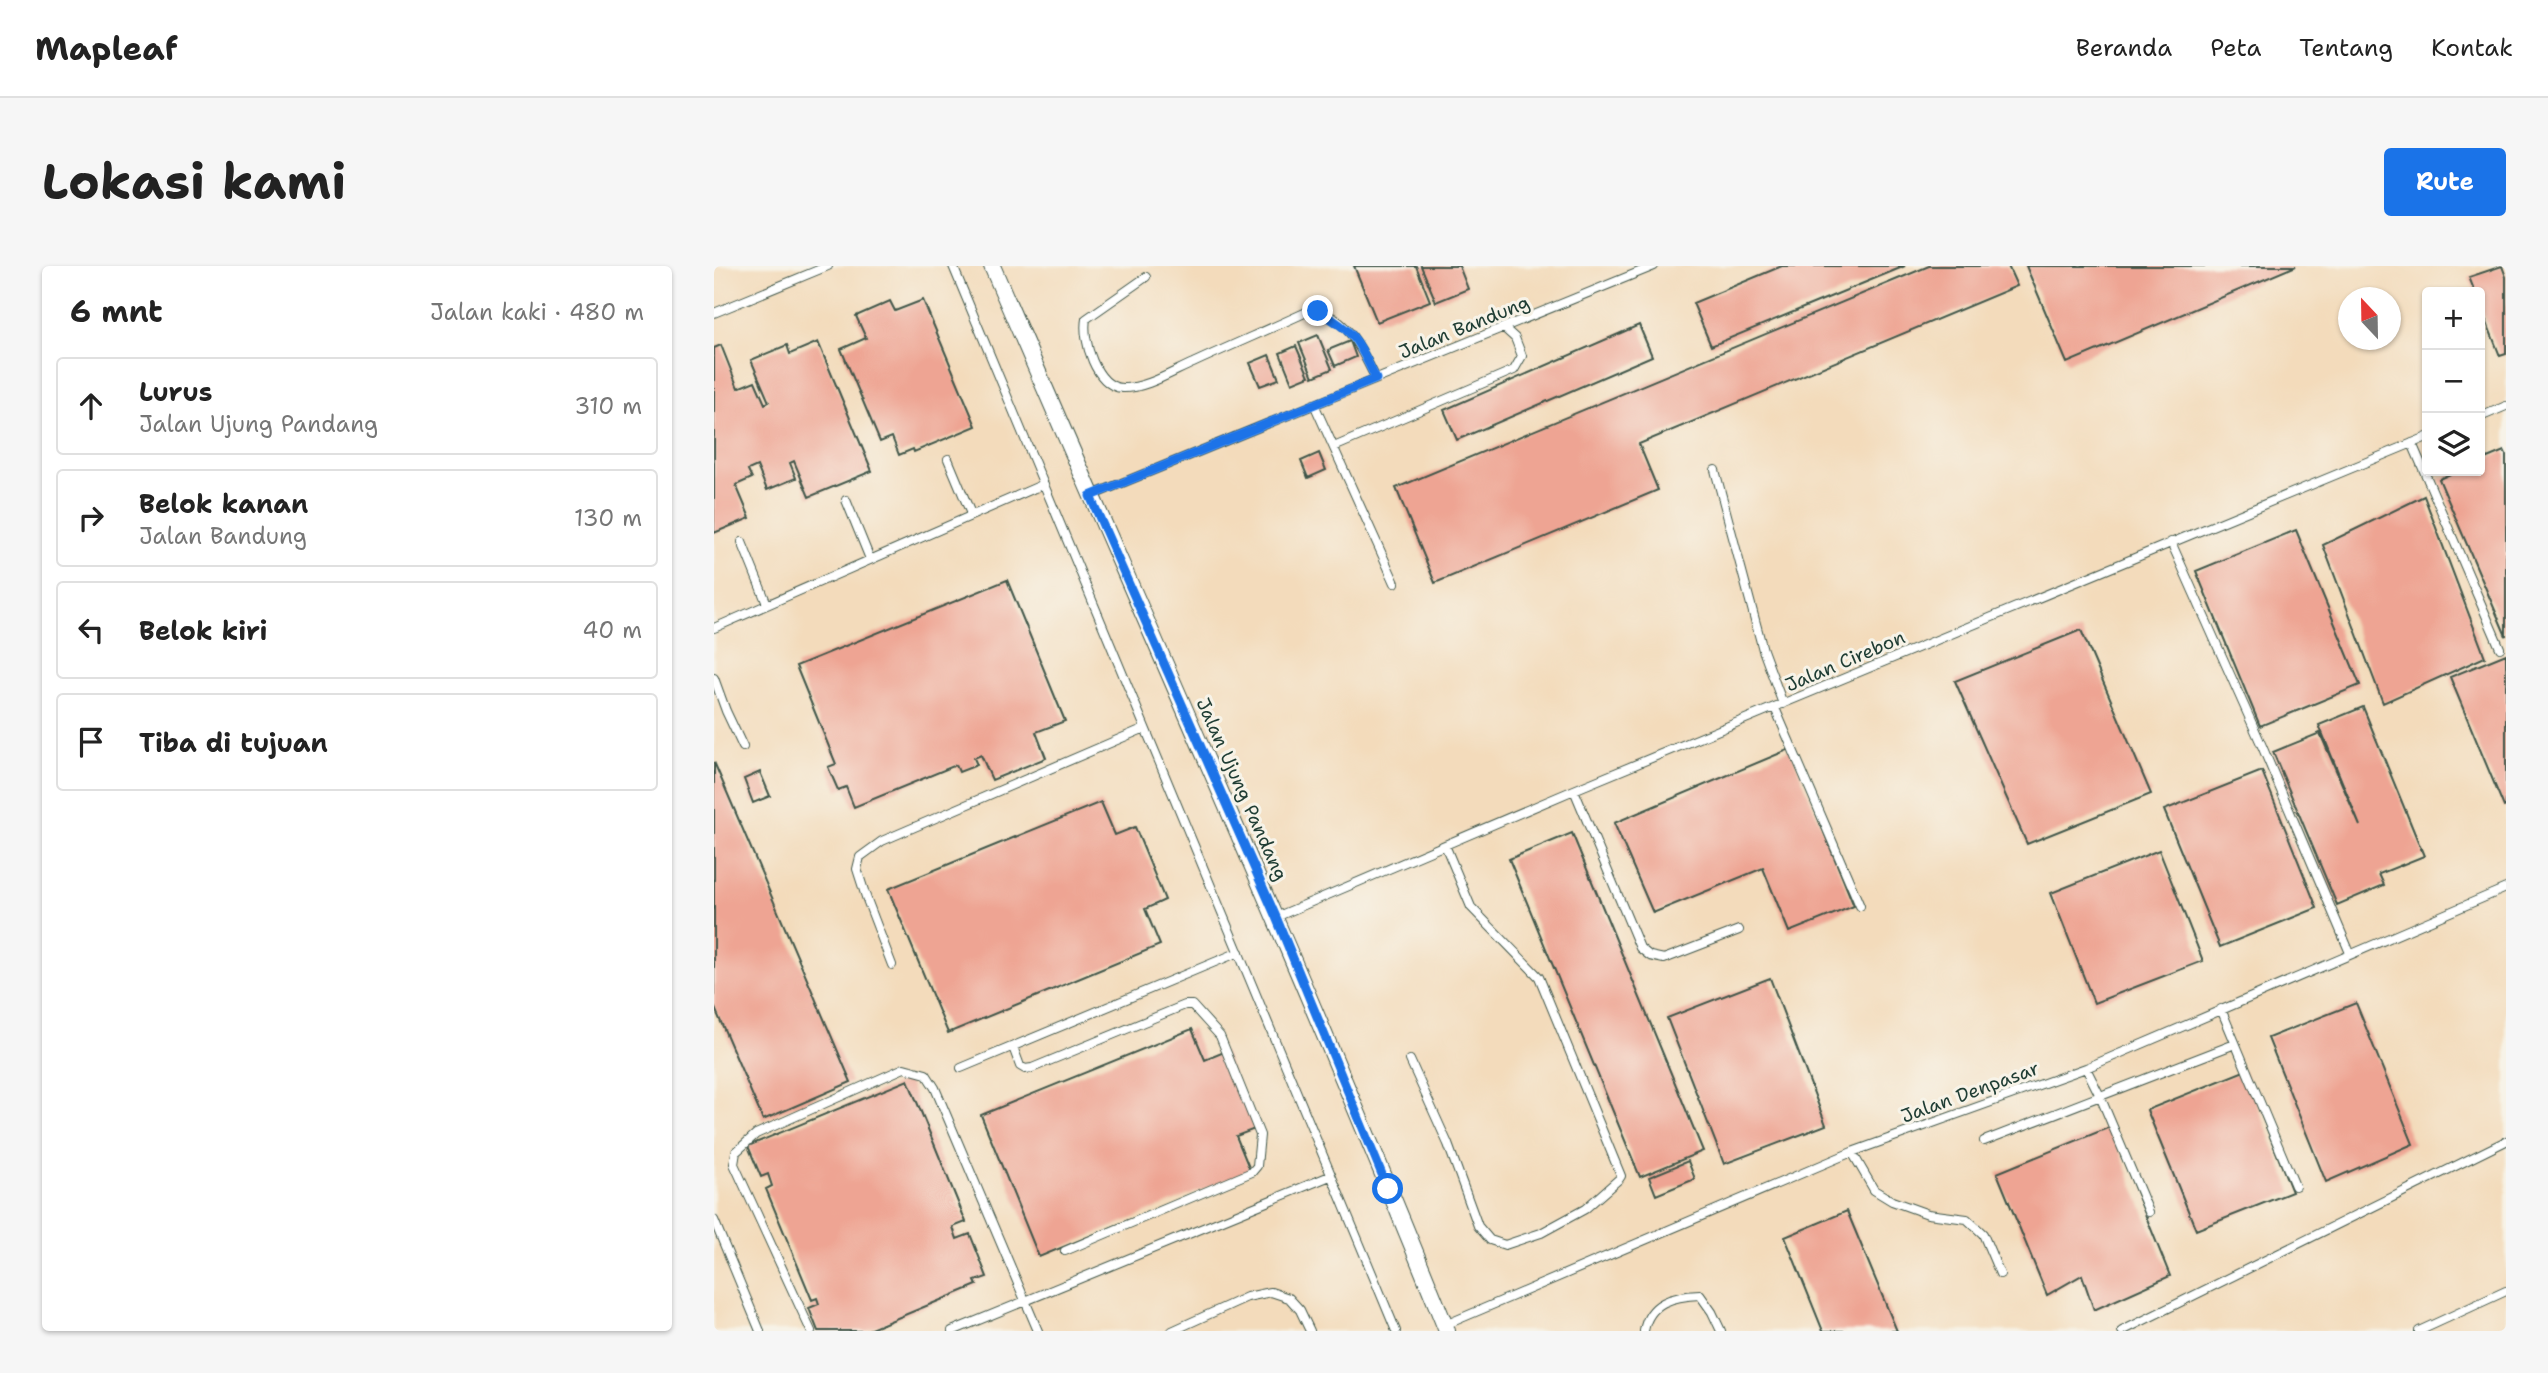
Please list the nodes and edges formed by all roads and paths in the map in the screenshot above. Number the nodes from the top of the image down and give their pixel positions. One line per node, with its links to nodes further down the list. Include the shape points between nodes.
1 (828, 266): 6 (lane)
2 (953, 266): 17 (lane)
3 (992, 266): 18 (street, Jalan Ujung Pandang)
4 (1654, 266): 7 (lane, Jalan Bandung)
5 (1146, 277): 8 (lane, via 1086,319 1084,333 1097,371 1108,384 1133,387 1160,378 1311,310 1343,325 1357,339)
6 (714, 313)
7 (1504, 328): 8 (lane, Jalan Bandung); 14 (lane, via 1515,338 1522,356 1514,370)
8 (1376, 379): 9 (lane, Jalan Bandung)
9 (1314, 404): 14 (lane); 18 (lane, Jalan Bandung)
10 (2506, 406): 11 (lane)
11 (2485, 415)
12 (2422, 439): 13 (lane, Jalan Cirebon)
13 (2412, 443): 22 (lane, Jalan Cirebon); 27 (lane)
14 (1334, 447): 24 (lane)
15 (948, 459): 20 (lane)
16 (1715, 470): 29 (lane)
17 (1044, 484): 20 (lane); 30 (lane)
18 (1090, 496): 36 (street, Jalan Ujung Pandang)
19 (846, 500): 23 (lane)
20 (971, 514): 23 (lane)
21 (742, 542): 25 (lane)
22 (2171, 542): 29 (lane, Jalan Cirebon); 39 (lane)
23 (870, 559): 25 (lane)
24 (1395, 583)
25 (767, 604): 26 (lane)
26 (714, 628)
27 (2500, 648)
28 (714, 678): 31 (lane)
29 (1779, 706): 32 (lane, Jalan Cirebon); 35 (lane)
30 (1145, 728): 38 (lane); 40 (lane, via 882,841 860,858 857,869)
31 (743, 747)
32 (1574, 790): 33 (lane, Jalan Cirebon); 37 (lane, via 1640,948 1664,959)
33 (1446, 845): 36 (lane, Jalan Cirebon); 44 (lane, via 1471,907 1539,977 1619,1179 1585,1209 1541,1233 1505,1245 1490,1240 1478,1226)
34 (2506, 888): 39 (lane, Jalan Denpasar)
35 (1860, 906)
36 (1276, 917): 59 (street, Jalan Ujung Pandang)
37 (1739, 930)
38 (1239, 952): 43 (lane); 51 (lane)
39 (2350, 953): 41 (lane, Jalan Denpasar)
40 (892, 965)
41 (2221, 1009): 42 (lane); 46 (lane, Jalan Denpasar)
42 (2235, 1044): 47 (lane); 52 (lane)
43 (1013, 1047): 45 (lane); 55 (lane, via 1020,1066 1032,1068 1192,1005 1220,1036 1260,1135 1257,1166 1252,1172)
44 (1410, 1059)
45 (961, 1068)
46 (2086, 1068): 47 (lane); 50 (lane, Jalan Denpasar)
47 (2100, 1096): 48 (lane); 53 (lane)
48 (1984, 1141)
49 (2506, 1141): 69 (lane)
50 (1852, 1152): 56 (lane, via 1874,1190 1928,1214 1967,1219 1983,1234); 59 (lane, Jalan Denpasar)
51 (1330, 1176): 58 (lane); 66 (lane)
52 (2295, 1186)
53 (2149, 1212)
54 (714, 1220): 60 (lane)
55 (1065, 1251)
56 (2000, 1274)
57 (2506, 1291): 70 (lane)
58 (1025, 1300): 61 (lane, via 935,1088 926,1074 904,1068 756,1134 737,1152 734,1164); 62 (lane); 63 (lane)
59 (1446, 1328)
60 (760, 1331)
61 (811, 1331)
62 (952, 1331)
63 (1038, 1331)
64 (1171, 1331): 65 (lane, via 1247,1297 1271,1292 1289,1298)
65 (1310, 1331)
66 (1396, 1331)
67 (1644, 1331): 68 (lane, via 1646,1317 1656,1307 1679,1296 1700,1295)
68 (1721, 1331)
69 (2122, 1331)
70 (2419, 1331)

